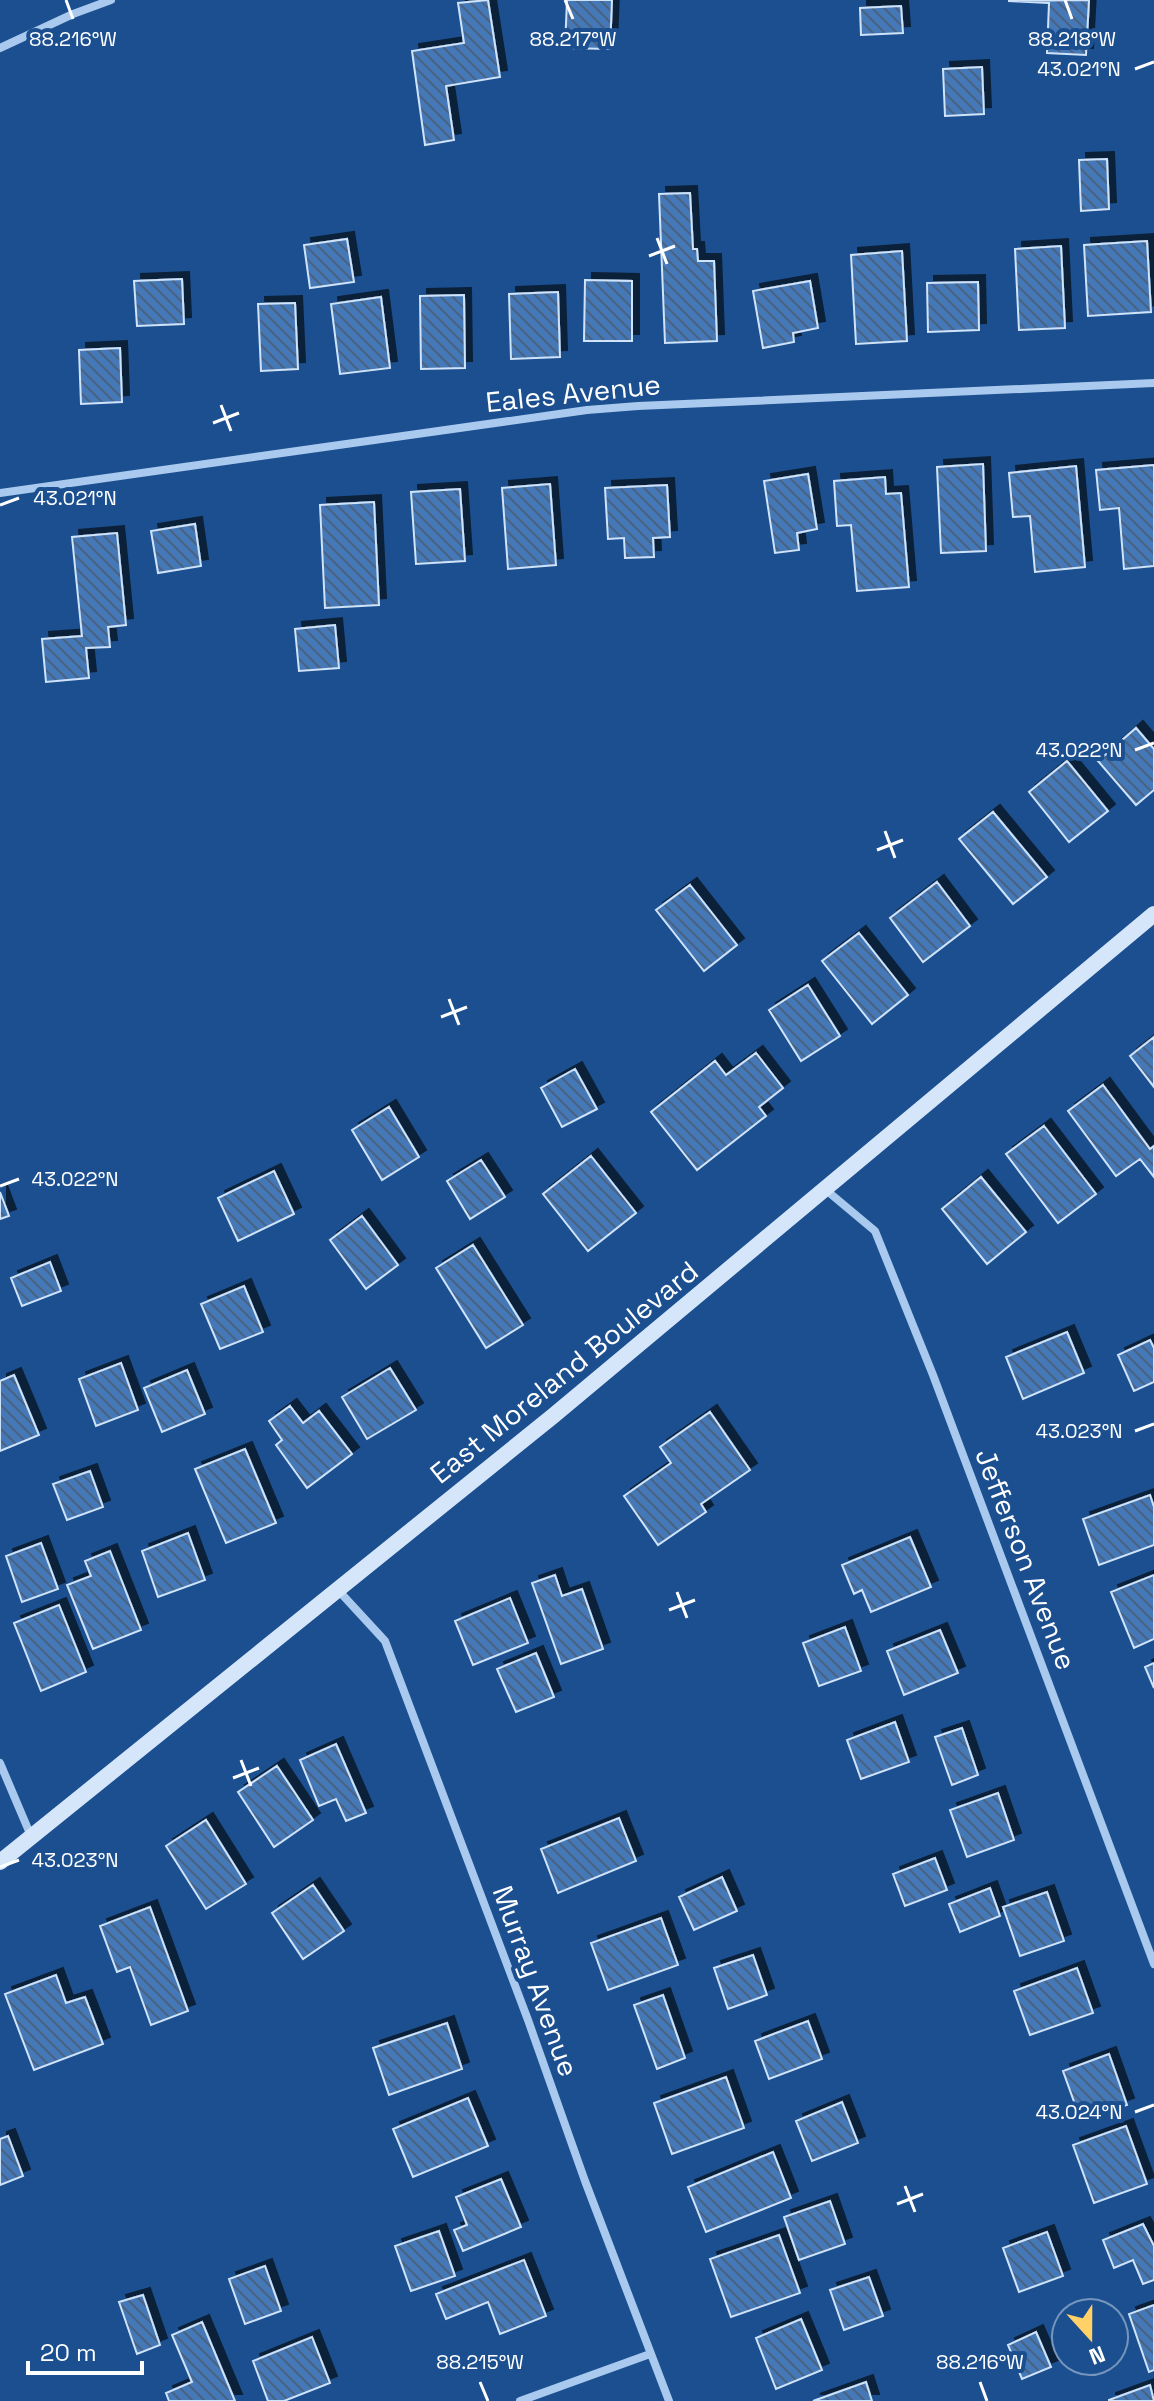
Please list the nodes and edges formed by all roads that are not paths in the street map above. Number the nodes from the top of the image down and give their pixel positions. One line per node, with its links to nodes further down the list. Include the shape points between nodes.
1 (111, 0): 2 (street)
2 (0, 48)
3 (1154, 383): 4 (street, Eales Avenue, via 587,410)
4 (0, 493)
5 (1154, 914): 6 (main road, East Moreland Boulevard)
6 (826, 1190): 7 (main road, East Moreland Boulevard); 11 (street, Jefferson Avenue, via 875,1231)
7 (338, 1590): 9 (main road, East Moreland Boulevard); 12 (street, Murray Avenue, via 385,1641)
8 (0, 1763): 9 (street)
9 (31, 1837): 10 (main road, East Moreland Boulevard)
10 (0, 1862)
11 (1154, 1964)
12 (650, 2354): 13 (street); 14 (street, Murray Avenue)
13 (520, 2401)
14 (669, 2401)

